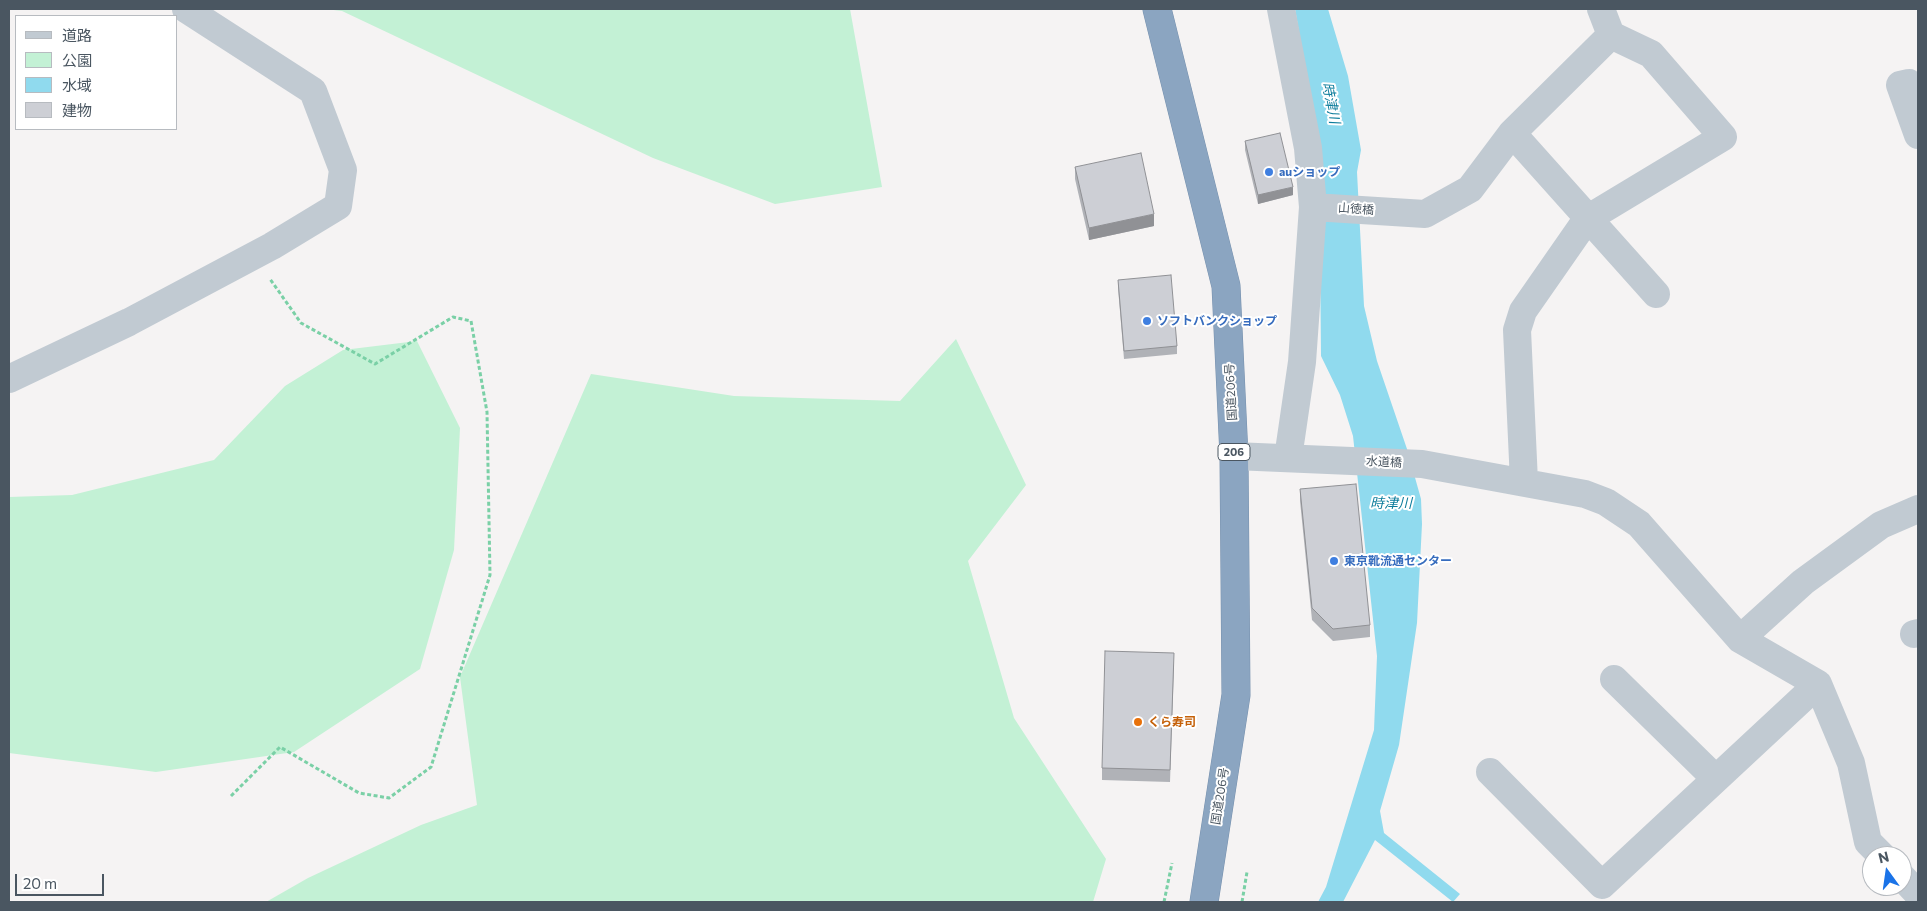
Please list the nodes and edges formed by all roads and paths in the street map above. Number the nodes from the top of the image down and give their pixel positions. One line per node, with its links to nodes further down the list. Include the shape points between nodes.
1 (186, 9): 11 (street, via 313,91 343,170 338,206)
2 (1156, 9): 14 (highway, 国道206号 / 206, via 1226,286)
3 (1281, 9): 9 (street, via 1308,148)
4 (1601, 9): 5 (street)
5 (1611, 35): 7 (street, 山徳橋); 10 (street, via 1651,54 1723,137)
6 (1918, 95): 8 (street, via 1909,83 1900,85)
7 (1512, 133): 9 (street, 山徳橋, via 1470,189 1425,214); 10 (street)
8 (1918, 135)
9 (1313, 207): 15 (street, via 1302,362)
10 (1587, 219): 12 (street); 16 (street, via 1523,311 1517,330)
11 (254, 256): 13 (street, via 129,322); 23 (path, via 300,323 375,364 453,317 471,321 487,412 490,575 431,767 389,798 359,793 280,747)
12 (1656, 294)
13 (9, 379)
14 (1234, 456): 15 (street, 水道橋); 28 (highway, 国道206号 / 206, via 1236,695)
15 (1288, 458): 16 (street, 水道橋, via 1422,464)
16 (1524, 482): 18 (street, 水道橋, via 1585,494 1606,502 1639,524)
17 (1918, 509): 18 (street, via 1873,531 1803,582)
18 (1740, 639): 20 (street, 水道橋)
19 (1614, 679): 22 (street)
20 (1818, 684): 22 (street); 24 (street, via 1852,763 1868,842)
21 (1490, 772): 22 (street, via 1602,885)
22 (1716, 779)
23 (231, 796)
24 (1872, 846)
25 (1172, 863): 27 (path)
26 (1247, 872): 29 (path)
27 (1164, 902)
28 (1204, 902)
29 (1242, 902)

